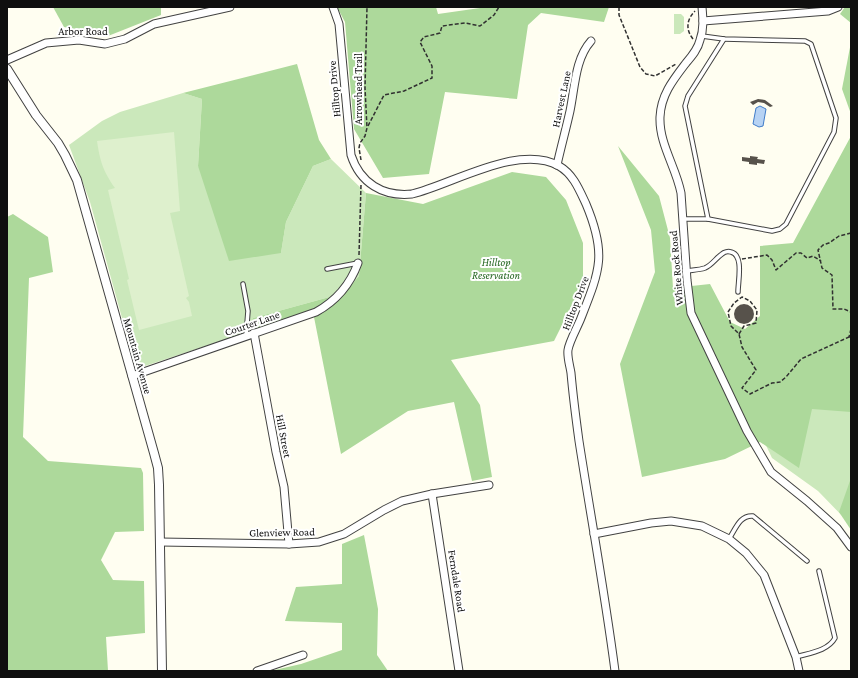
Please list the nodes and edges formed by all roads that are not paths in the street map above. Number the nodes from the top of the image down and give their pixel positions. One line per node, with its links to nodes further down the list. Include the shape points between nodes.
1 (230, 7): 9 (street, Arbor Road, via 154,24 125,38 105,44 79,40 46,42)
2 (333, 7): 11 (street, Hilltop Drive, via 339,24 350,149 353,162 369,183 389,194 404,195 420,193 506,161 530,158)
3 (702, 7): 5 (street, White Rock Road)
4 (838, 7): 5 (street)
5 (703, 21): 7 (street, White Rock Road)
6 (724, 39): 7 (lane); 13 (lane, via 688,96 685,106); 13 (lane, via 805,41 811,44 836,118 836,125 786,224 780,229 772,231)
7 (700, 40): 12 (street, White Rock Road, via 694,53 670,84 660,116 664,141 680,188)
8 (591, 41): 11 (street, Harvest Lane, via 584,49 578,70)
9 (7, 60)
10 (7, 69): 21 (street, Mountain Avenue, via 58,143 77,180)
11 (557, 164): 24 (street, Hilltop Drive, via 572,177 579,188 594,223 598,243 599,264 594,285 568,350)
12 (683, 219): 13 (lane); 16 (street, White Rock Road)
13 (708, 219)
14 (358, 263): 15 (lane); 19 (street, Courter Lane, via 343,291 324,308 308,316)
15 (327, 269)
16 (686, 270): 18 (lane, via 707,267 727,252 736,254 739,260); 28 (street, White Rock Road, via 690,313 747,431 771,472 837,528)
17 (243, 284): 20 (lane, via 248,311)
18 (738, 292)
19 (254, 333): 20 (street, Courter Lane); 27 (street, Hill Street, via 284,487)
20 (246, 336): 21 (street, Courter Lane)
21 (132, 376): 26 (street, Mountain Avenue, via 158,468)
22 (489, 485): 23 (street, Glenview Road)
23 (432, 494): 27 (street, Glenview Road, via 402,501 334,538 312,544); 35 (street, Ferndale Road)
24 (594, 534): 25 (street, via 671,521 702,526); 36 (street, Hilltop Drive)
25 (729, 539): 29 (lane, via 741,519 753,516); 32 (street, via 746,553 764,575)
26 (160, 542): 27 (street, Glenview Road); 33 (street, Mountain Avenue)
27 (289, 544)
28 (851, 547)
29 (807, 561)
30 (819, 571): 32 (lane, via 835,638 832,644 825,648)
31 (303, 656): 34 (street)
32 (796, 657): 37 (street)
33 (162, 671)
34 (257, 671)
35 (459, 671)
36 (615, 671)
37 (799, 671)

